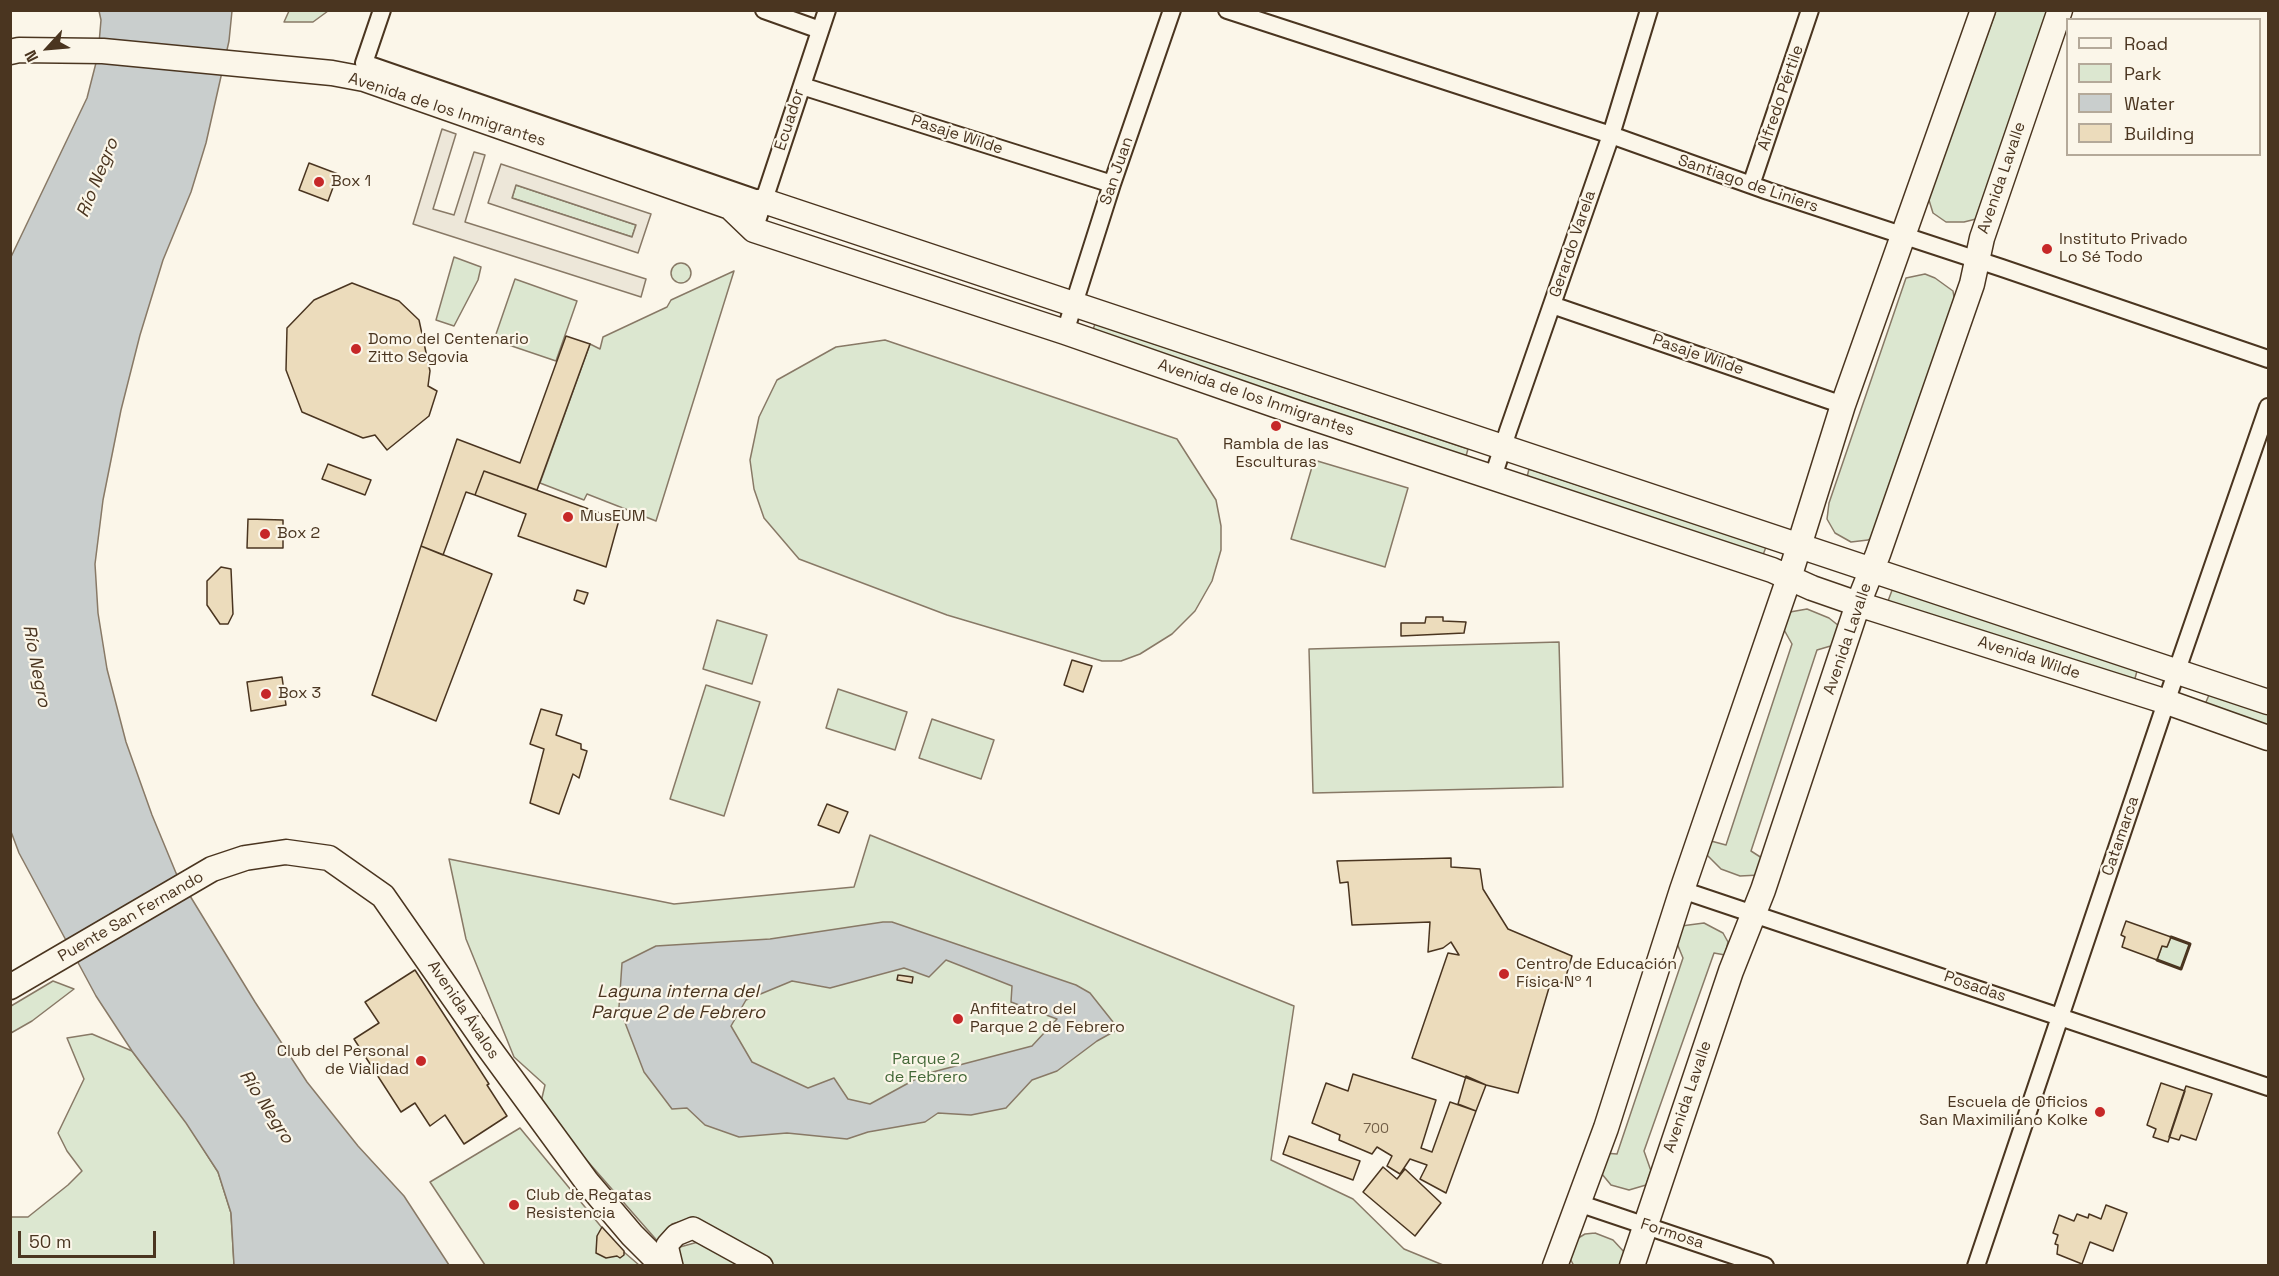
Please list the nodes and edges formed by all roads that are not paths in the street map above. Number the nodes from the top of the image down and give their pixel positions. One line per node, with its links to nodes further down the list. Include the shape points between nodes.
1 (382, 10): 16 (street, Avenida de los Inmigrantes, via 364,63)
2 (764, 10): 10 (street)
3 (827, 10): 10 (street, Ecuador)
4 (1172, 10): 14 (street, San Juan)
5 (1227, 10): 13 (street, Santiago de Liniers)
6 (1810, 10): 15 (street, Alfredo Pértile)
7 (1983, 10): 19 (main road)
8 (2060, 10): 20 (main road, Avenida Lavalle)
9 (1643, 12): 13 (street, Gerardo Varela)
10 (820, 30): 12 (street, Ecuador)
11 (10, 52): 17 (main road, Avenida de los Inmigrantes, via 103,51 364,79)
12 (802, 86): 14 (street, Pasaje Wilde); 16 (street, Ecuador)
13 (1611, 135): 15 (street, Santiago de Liniers); 22 (street, Gerardo Varela)
14 (1112, 184): 21 (street, San Juan)
15 (1751, 185): 19 (street, Santiago de Liniers)
16 (764, 201): 17 (main road, Avenida de los Inmigrantes); 18 (street, Ecuador); 21 (main road, Avenida de los Inmigrantes)
17 (730, 207): 18 (main road, Avenida de los Inmigrantes)
18 (754, 230): 23 (main road, Avenida de los Inmigrantes)
19 (1902, 236): 20 (street, Santiago de Liniers); 25 (main road)
20 (1976, 260): 24 (street, Santiago de Liniers); 30 (main road, Avenida Lavalle, via 1972,284)
21 (1074, 304): 23 (street, San Juan); 27 (main road, Avenida de los Inmigrantes)
22 (1552, 305): 25 (street, Pasaje Wilde); 27 (street, Gerardo Varela)
23 (1065, 332): 28 (main road, Avenida de los Inmigrantes)
24 (2268, 359)
25 (1843, 405): 29 (main road)
26 (2268, 407): 33 (street, Catamarca)
27 (1503, 446): 28 (street, Gerardo Varela); 29 (main road, Avenida de los Inmigrantes)
28 (1494, 477): 31 (main road, Avenida de los Inmigrantes)
29 (1798, 545): 30 (main road); 31 (main road)
30 (1872, 569): 32 (main road, Avenida Lavalle); 33 (main road)
31 (1789, 578): 32 (main road, Avenida Wilde); 38 (main road)
32 (1858, 604): 34 (main road, Avenida Wilde); 39 (main road, Avenida Lavalle)
33 (2177, 670): 34 (street, Catamarca); 35 (main road)
34 (2167, 702): 36 (main road, Avenida Wilde); 41 (street, Catamarca)
35 (2268, 702)
36 (2268, 738)
37 (212, 869): 40 (main road, Puente San Fernando); 45 (main road, Avenida Ávalos, via 244,858 286,852 311,855 329,858 383,896 587,1182)
38 (1682, 890): 39 (street, Posadas); 43 (main road)
39 (1754, 914): 41 (street, Posadas); 44 (main road, Avenida Lavalle)
40 (10, 987)
41 (2060, 1016): 42 (street, Posadas); 51 (street, Catamarca)
42 (2268, 1087)
43 (1578, 1203): 44 (street, Formosa); 48 (main road)
44 (1645, 1225): 49 (main road, Avenida Lavalle); 50 (street, Formosa)
45 (663, 1266)
46 (672, 1266): 47 (street, via 667,1245 676,1235 693,1228)
47 (762, 1266)
48 (1555, 1266)
49 (1632, 1266)
50 (1765, 1266)
51 (1976, 1266)

